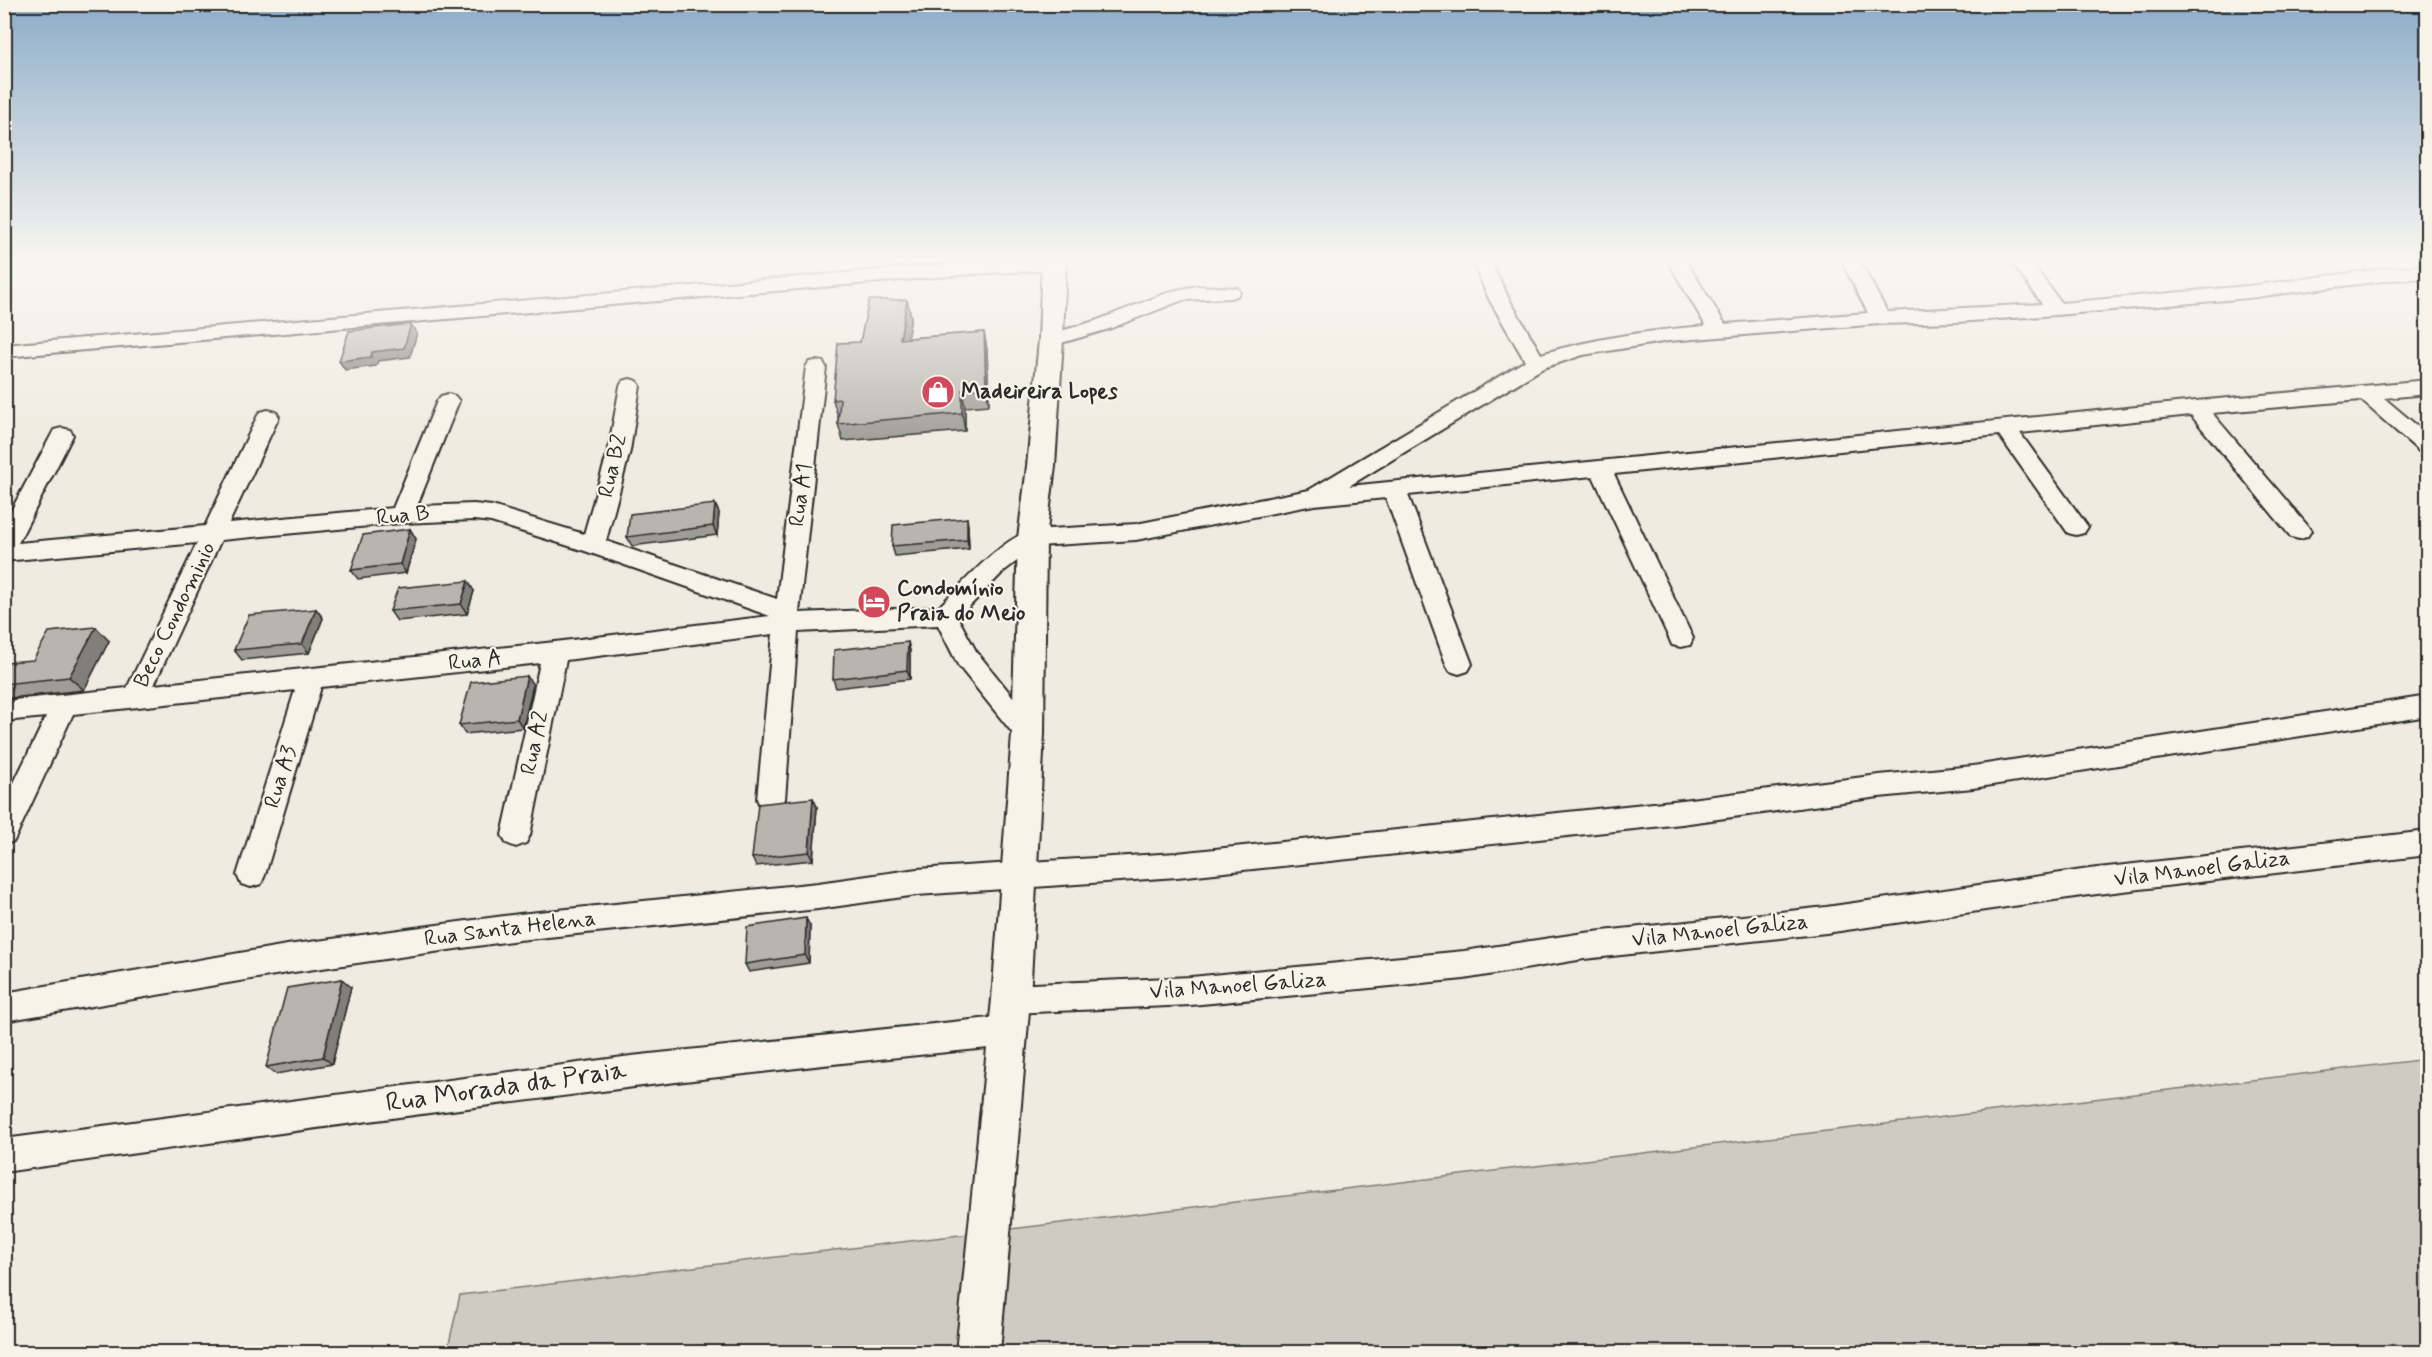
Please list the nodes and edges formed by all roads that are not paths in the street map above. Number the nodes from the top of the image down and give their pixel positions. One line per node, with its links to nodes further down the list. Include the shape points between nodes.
1 (331, 321): 9 (street)
2 (1052, 321): 8 (main road)
3 (1111, 321): 8 (street)
4 (1512, 321): 10 (street)
5 (1713, 321): 7 (street)
6 (1839, 321): 7 (street)
7 (1719, 331): 10 (street, via 1608,344)
8 (1051, 340): 28 (main road)
9 (4, 351)
10 (1536, 363): 23 (street)
11 (816, 367): 33 (street, Rua A1)
12 (630, 386): 29 (street, Rua B2, via 619,451)
13 (2427, 387): 14 (street)
14 (2366, 393): 16 (street); 20 (street)
15 (448, 401): 24 (street)
16 (2196, 408): 18 (street); 26 (street)
17 (268, 417): 27 (street, Beco Condominio)
18 (2005, 427): 21 (street); 25 (street)
19 (62, 435): 30 (street)
20 (2427, 447)
21 (1600, 468): 22 (street); 34 (street)
22 (1394, 489): 23 (street); 36 (street)
23 (1314, 497): 28 (street, via 1136,532)
24 (402, 515): 27 (street, Rua B); 29 (street, Rua B, via 492,514)
25 (2076, 528)
26 (2299, 531)
27 (214, 534): 31 (street, Rua B); 38 (street, Beco Condominio)
28 (1032, 537): 32 (street, via 996,565); 42 (main road)
29 (593, 545): 33 (street, Rua B)
30 (4, 547)
31 (4, 553)
32 (945, 616): 33 (street, Rua A); 42 (street, via 967,658)
33 (787, 617): 35 (street, Rua A); 43 (street, Rua A1)
34 (1681, 638)
35 (555, 652): 37 (street, Rua A); 45 (street, Rua A2)
36 (1459, 664)
37 (311, 679): 38 (street, Rua A); 47 (street, Rua A3)
38 (136, 695): 39 (street, Rua A)
39 (65, 704): 41 (street, Rua A); 44 (street)
40 (2427, 706): 48 (street, Rua Santa Helena, via 1973,777 1682,812 1177,865)
41 (4, 711)
42 (1028, 734): 48 (main road)
43 (771, 799)
44 (4, 833)
45 (516, 835)
46 (2427, 843): 50 (street, Vila Manoel Galiza, via 2100,881 1826,920 1584,946 1464,965 1191,991)
47 (251, 874)
48 (1018, 874): 49 (street, Rua Santa Helena, via 475,933 286,959); 50 (main road)
49 (4, 1007)
50 (1010, 1015): 51 (street, Rua Morada da Praia, via 831,1047 496,1087); 52 (main road)
51 (4, 1156)
52 (978, 1353)

